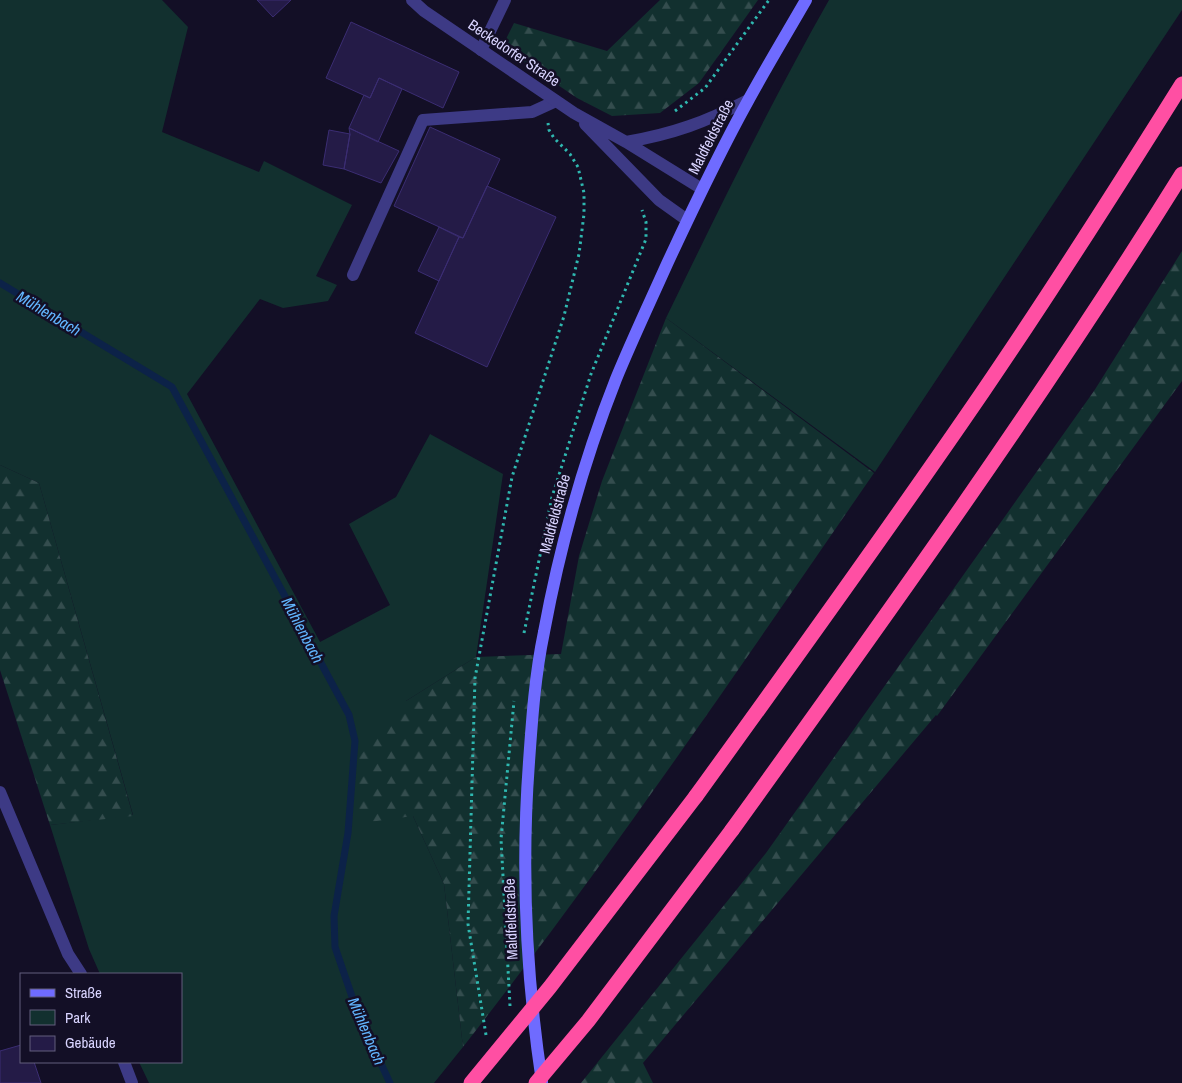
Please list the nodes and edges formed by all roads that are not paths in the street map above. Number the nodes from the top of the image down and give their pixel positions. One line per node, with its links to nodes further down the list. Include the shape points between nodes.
1 (412, 0): 4 (street, Beckedorfer Straße)
2 (505, 0): 4 (street)
3 (806, 0): 6 (main road, Maldfeldstraße)
4 (481, 50): 7 (street, Beckedorfer Straße)
5 (1182, 84): 18 (highway, bridge, via 983,392 852,581 696,796)
6 (748, 100): 9 (street, via 716,116 666,134); 11 (main road, Maldfeldstraße)
7 (556, 101): 8 (street, Beckedorfer Straße); 13 (street, via 532,112 423,120)
8 (574, 113): 9 (street, Beckedorfer Straße); 12 (street, Beckedorfer Straße, via 659,200)
9 (626, 142): 11 (street, Beckedorfer Straße)
10 (1182, 174): 19 (highway, bridge, via 1043,390 889,611 732,830 588,1020)
11 (702, 189): 12 (main road, Maldfeldstraße)
12 (687, 220): 20 (main road, Maldfeldstraße, via 623,363 587,462 562,545 543,633 532,709 525,857 526,929)
13 (353, 275)
14 (0, 792): 15 (street, via 68,954)
15 (80, 973)
16 (124, 1063): 17 (street)
17 (132, 1083)
18 (472, 1083)
19 (536, 1083)
20 (542, 1083)

